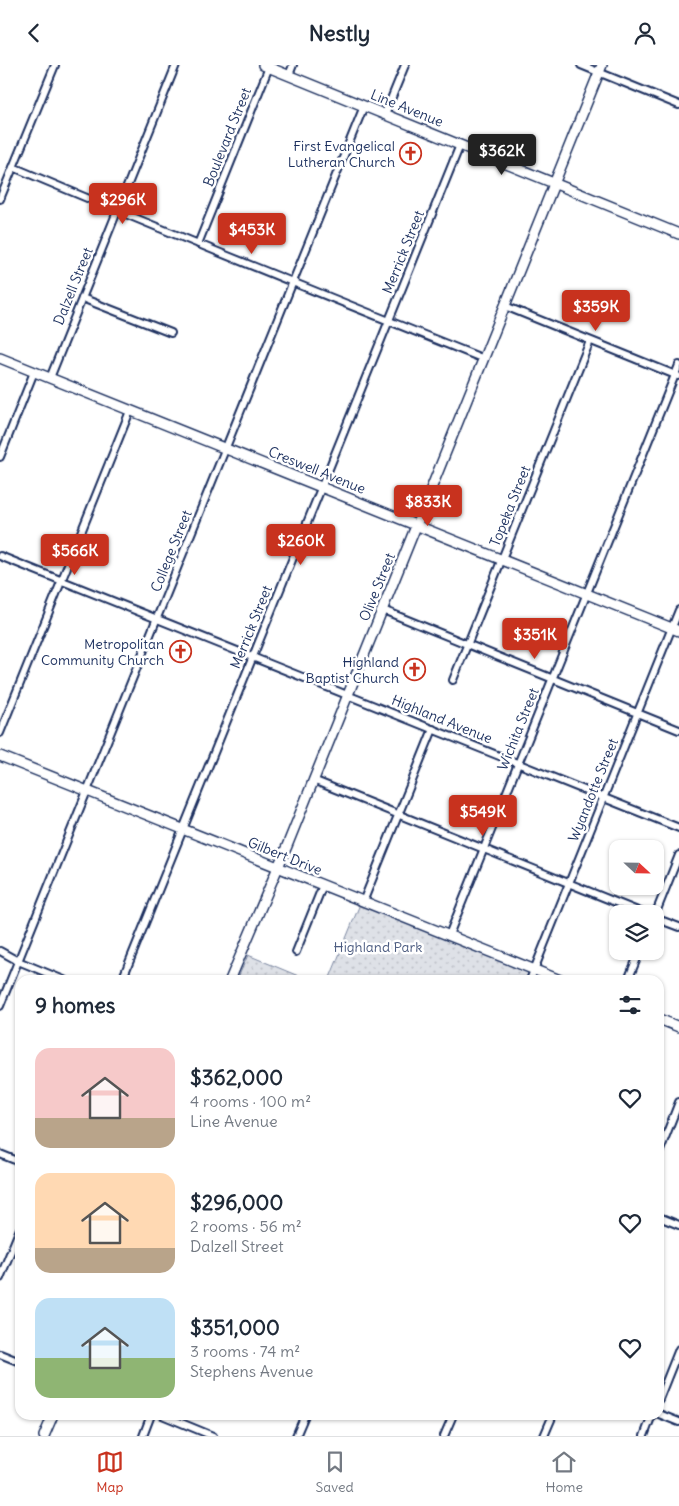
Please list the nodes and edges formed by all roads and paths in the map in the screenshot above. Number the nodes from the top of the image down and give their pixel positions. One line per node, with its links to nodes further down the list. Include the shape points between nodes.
1 (55, 65): 13 (street)
2 (176, 65): 16 (street, Dalzell Street)
3 (293, 65): 8 (street)
4 (404, 65): 11 (street)
5 (580, 65): 7 (street)
6 (266, 66): 8 (street, Line Avenue); 18 (street, Boulevard Street)
7 (601, 69): 9 (street); 14 (street, Olive Street)
8 (289, 75): 10 (street, Line Avenue)
9 (679, 105)
10 (364, 106): 11 (street, Line Avenue); 19 (street, College Street)
11 (385, 114): 12 (street, Line Avenue)
12 (460, 145): 14 (street, Line Avenue); 22 (street, Merrick Street)
13 (13, 167): 15 (street); 16 (street)
14 (555, 184): 17 (street, Line Avenue); 21 (street, Olive Street)
15 (0, 199)
16 (117, 211): 18 (street); 20 (street, Dalzell Street)
17 (679, 234)
18 (198, 245): 19 (street)
19 (294, 281): 22 (street); 33 (street, College Street)
20 (82, 298): 23 (street); 30 (street, Dalzell Street)
21 (505, 306): 24 (street); 26 (street, Olive Street)
22 (389, 321): 26 (street); 35 (street, Merrick Street)
23 (171, 333)
24 (590, 341): 29 (street); 38 (street, Topeka Street)
25 (0, 358): 28 (street, Creswell Avenue)
26 (484, 359): 36 (street, Olive Street)
27 (679, 365): 29 (street, Wichita Street)
28 (34, 372): 30 (street, Creswell Avenue); 32 (street)
29 (677, 376): 40 (street, Wichita Street)
30 (50, 378): 31 (street, Creswell Avenue)
31 (130, 411): 33 (street, Creswell Avenue); 39 (street)
32 (2, 446): 34 (street)
33 (226, 449): 35 (street, Creswell Avenue); 43 (street, College Street)
34 (0, 457)
35 (321, 487): 36 (street, Creswell Avenue); 46 (street, Merrick Street)
36 (417, 525): 38 (street, Creswell Avenue); 41 (street, Olive Street)
37 (0, 557): 39 (street, Highland Avenue)
38 (502, 559): 40 (street, Creswell Avenue); 45 (street, Topeka Street)
39 (62, 581): 43 (street, Highland Avenue); 53 (street)
40 (586, 593): 44 (street, Creswell Avenue); 47 (street, Wichita Street)
41 (383, 609): 45 (street); 49 (street, Olive Street)
42 (679, 610): 44 (street, Wyandotte Street)
43 (157, 619): 46 (street, Highland Avenue); 57 (street, College Street)
44 (675, 629): 50 (street, Wyandotte Street)
45 (467, 644): 47 (street); 48 (street, Topeka Street)
46 (253, 657): 49 (street, Highland Avenue); 60 (street, Merrick Street)
47 (553, 678): 50 (street); 55 (street, Wichita Street)
48 (453, 680)
49 (348, 695): 51 (street, Highland Avenue); 56 (street, Olive Street)
50 (638, 713): 52 (street); 58 (street, Wyandotte Street)
51 (433, 729): 55 (street, Highland Avenue); 59 (street)
52 (679, 730)
53 (0, 733)
54 (0, 756): 57 (street, Gilbert Drive)
55 (518, 763): 58 (street, Highland Avenue); 62 (street, Wichita Street)
56 (314, 780): 59 (street); 64 (street, Olive Street)
57 (87, 791): 60 (street, Gilbert Drive); 76 (street, College Street)
58 (603, 798): 61 (street, Highland Avenue); 65 (street, Wyandotte Street)
59 (398, 814): 62 (street); 67 (street)
60 (183, 829): 64 (street, Gilbert Drive); 79 (street, Merrick Street)
61 (679, 829)
62 (484, 848): 65 (street); 72 (street, Wichita Street)
63 (679, 855): 69 (street)
64 (278, 867): 66 (street, Gilbert Drive); 80 (street, Olive Street)
65 (569, 883): 68 (street); 77 (street, Wyandotte Street)
66 (323, 885): 67 (street, Gilbert Drive); 74 (street)
67 (363, 901): 72 (street, Gilbert Drive)
68 (623, 905)
69 (659, 905)
70 (664, 920): 71 (street)
71 (679, 927)
72 (448, 935): 77 (street, Gilbert Drive)
73 (0, 951): 76 (street)
74 (296, 952)
75 (636, 960): 83 (street)
76 (18, 961): 78 (street); 84 (street, College Street)
77 (534, 969): 81 (street, Wyandotte Street); 82 (street, Gilbert Drive)
78 (52, 975)
79 (124, 975)
80 (232, 975)
81 (532, 975)
82 (548, 975)
83 (630, 975)
84 (0, 1006)
85 (664, 1021): 86 (street)
86 (679, 1027)
87 (679, 1102): 88 (street)
88 (664, 1140)
89 (0, 1154): 90 (street)
90 (15, 1160)
91 (664, 1219): 92 (street)
92 (679, 1225)
93 (15, 1241): 94 (street)
94 (0, 1278)
95 (679, 1349): 98 (street)
96 (0, 1354): 97 (street)
97 (15, 1361)
98 (664, 1386)
99 (664, 1416): 107 (street)
100 (51, 1420): 108 (street)
101 (149, 1420): 109 (street)
102 (174, 1420): 110 (street)
103 (303, 1420): 111 (street)
104 (451, 1420): 112 (street)
105 (551, 1420): 113 (street)
106 (650, 1420): 114 (street)
107 (679, 1422)
108 (44, 1436)
109 (143, 1436)
110 (213, 1436)
111 (296, 1436)
112 (444, 1436)
113 (544, 1436)
114 (644, 1436)

